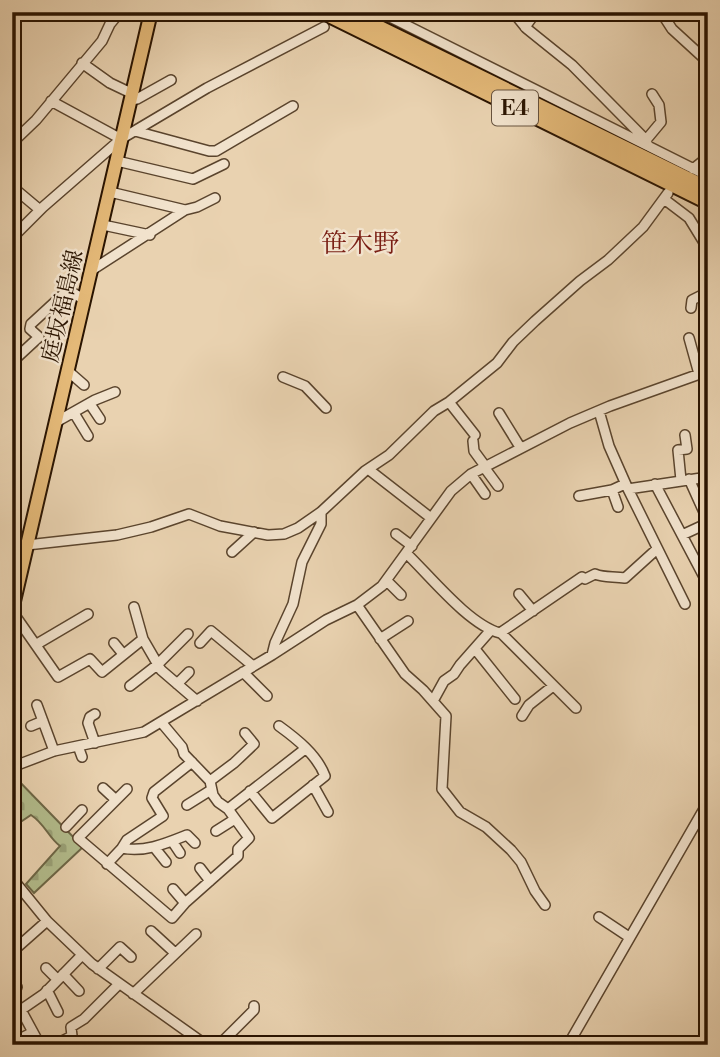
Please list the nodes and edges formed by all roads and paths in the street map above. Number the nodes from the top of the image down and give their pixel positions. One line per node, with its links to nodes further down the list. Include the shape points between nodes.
1 (120, 12): 11 (street)
2 (151, 12): 14 (main road, 庭坂福島線)
3 (347, 12): 27 (highway, E4)
4 (380, 12): 20 (street)
5 (513, 12): 9 (street)
6 (536, 12): 9 (street)
7 (661, 12): 10 (street, via 672,29)
8 (323, 20): 17 (street); 30 (highway, E4)
9 (525, 27): 20 (street, via 572,65)
10 (708, 62)
11 (82, 63): 14 (street); 15 (street)
12 (170, 80): 14 (street, via 137,99)
13 (652, 94): 20 (street, via 660,122)
14 (131, 97): 18 (main road, 庭坂福島線)
15 (51, 101): 18 (street); 19 (street)
16 (293, 106): 17 (street, via 216,151)
17 (135, 131): 18 (street)
18 (121, 139): 22 (main road, 庭坂福島線); 31 (street)
19 (12, 143)
20 (647, 143): 24 (street)
21 (708, 157): 24 (street)
22 (117, 161): 23 (street, via 193,179); 28 (main road, 庭坂福島線)
23 (224, 164)
24 (693, 169): 25 (street)
25 (708, 176)
26 (15, 189): 31 (street)
27 (708, 190)
28 (110, 192): 32 (street); 33 (main road, 庭坂福島線)
29 (215, 198): 32 (street)
30 (708, 202)
31 (40, 210): 35 (street)
32 (185, 210): 34 (street)
33 (103, 225): 34 (street); 37 (main road, 庭坂福島線)
34 (150, 235): 37 (street)
35 (12, 238)
36 (708, 249): 48 (street, via 689,218 666,196 643,227)
37 (92, 270): 39 (main road, 庭坂福島線)
38 (708, 292): 40 (street, via 692,300)
39 (85, 300): 42 (street, via 68,290 31,324 39,337); 43 (main road, 庭坂福島線)
40 (691, 308)
41 (689, 338): 44 (street)
42 (12, 362)
43 (68, 371): 46 (street); 55 (main road, 庭坂福島線)
44 (705, 372): 51 (street)
45 (283, 377): 50 (street, via 305,386)
46 (84, 385)
47 (116, 393): 49 (street)
48 (449, 402): 59 (street, via 474,438 474,451); 60 (street)
49 (90, 404): 52 (street); 54 (street)
50 (326, 408)
51 (599, 411): 58 (street); 66 (street)
52 (74, 413): 55 (street); 57 (street)
53 (499, 413): 58 (street)
54 (100, 419)
55 (56, 422): 77 (main road, 庭坂福島線)
56 (685, 435): 63 (street, via 687,449 678,450)
57 (88, 436)
58 (520, 447): 59 (street)
59 (484, 466): 61 (street); 65 (street)
60 (368, 469): 71 (street); 72 (street)
61 (471, 474): 68 (street); 72 (street)
62 (708, 477): 63 (street)
63 (685, 479): 64 (street); 73 (street)
64 (656, 484): 66 (street); 76 (street)
65 (498, 486)
66 (626, 486): 67 (street); 78 (street)
67 (612, 490): 69 (street); 70 (street)
68 (485, 494)
69 (579, 496)
70 (618, 507)
71 (321, 512): 74 (street, via 284,534); 103 (street, via 321,524 302,562 293,604)
72 (431, 518): 79 (street)
73 (708, 522): 76 (street)
74 (254, 532): 77 (street, via 189,514 117,535); 80 (street)
75 (396, 534): 79 (street)
76 (682, 536): 82 (street)
77 (27, 545): 81 (main road, 庭坂福島線)
78 (657, 549): 86 (street); 90 (street, via 625,578 582,577)
79 (410, 550): 83 (street); 93 (street, via 432,581)
80 (232, 552)
81 (17, 571): 89 (main road, 庭坂福島線)
82 (703, 575)
83 (387, 582): 85 (street); 87 (street)
84 (519, 594): 90 (street)
85 (401, 595)
86 (685, 604)
87 (357, 605): 97 (street); 103 (street)
88 (134, 607): 96 (street)
89 (12, 610): 100 (street)
90 (533, 611): 94 (street)
91 (88, 614): 100 (street)
92 (408, 621): 97 (street)
93 (490, 631): 94 (street); 101 (street)
94 (501, 633): 110 (street)
95 (188, 634): 104 (street)
96 (144, 639): 102 (street); 104 (street)
97 (380, 639): 114 (street, via 405,674)
98 (114, 643): 102 (street)
99 (200, 643): 105 (street, via 211,631)
100 (37, 644): 102 (street, via 58,677 90,659 102,672)
101 (475, 649): 112 (street); 114 (street, via 444,681)
102 (123, 654)
103 (272, 655): 105 (street)
104 (158, 664): 108 (street); 109 (street)
105 (253, 666): 107 (street)
106 (189, 672): 108 (street)
107 (243, 672): 111 (street); 113 (street)
108 (177, 684): 113 (street)
109 (130, 686)
110 (553, 686): 116 (street); 118 (street)
111 (267, 696)
112 (515, 699)
113 (197, 701): 120 (street)
114 (433, 701): 157 (street, via 447,719 442,789 460,812 504,842)
115 (37, 705): 119 (street)
116 (576, 708)
117 (95, 714): 124 (street, via 88,723)
118 (522, 716)
119 (43, 721): 121 (street); 127 (street)
120 (161, 722): 124 (street, via 135,735); 129 (street)
121 (31, 726)
122 (279, 726): 126 (street)
123 (245, 733): 131 (street, via 254,744)
124 (95, 743): 125 (street)
125 (78, 746): 127 (street); 128 (street)
126 (304, 749): 132 (street, via 325,776); 135 (street)
127 (54, 751): 130 (street)
128 (82, 757)
129 (192, 762): 131 (street); 148 (street, via 153,792 163,816)
130 (12, 767)
131 (210, 785): 138 (street); 139 (street, via 218,802)
132 (313, 785): 135 (street, via 272,818); 141 (street)
133 (103, 788): 136 (street)
134 (127, 789): 136 (street)
135 (250, 791): 139 (street)
136 (116, 800): 151 (street, via 78,838)
137 (708, 802): 162 (street)
138 (187, 805)
139 (228, 808): 142 (street)
140 (82, 810): 143 (street)
141 (328, 812)
142 (235, 819): 144 (street); 154 (street, via 249,838 238,849 238,856)
143 (66, 827)
144 (216, 831)
145 (172, 841): 146 (street, via 187,835); 147 (street); 149 (street)
146 (195, 843)
147 (154, 847): 148 (street); 150 (street)
148 (122, 848): 151 (street)
149 (180, 853)
150 (166, 862)
151 (107, 864): 156 (street, via 172,918)
152 (200, 868): 154 (street)
153 (12, 878): 159 (street)
154 (210, 881): 156 (street)
155 (173, 889): 156 (street)
156 (185, 903)
157 (545, 905)
158 (599, 916): 162 (street)
159 (47, 921): 163 (street); 165 (street)
160 (151, 931): 164 (street)
161 (196, 934): 164 (street)
162 (629, 937): 183 (street)
163 (12, 952)
164 (175, 953): 173 (street)
165 (82, 955): 168 (street); 169 (street)
166 (131, 957): 168 (street, via 120,947)
167 (46, 968): 169 (street)
168 (99, 969): 170 (street)
169 (60, 976): 171 (street); 172 (street)
170 (119, 984): 173 (street); 180 (street, via 71,1027 72,1036)
171 (47, 990): 175 (street); 176 (street)
172 (79, 991)
173 (133, 994): 181 (street)
174 (254, 1006): 182 (street)
175 (58, 1012)
176 (16, 1013): 177 (street)
177 (33, 1032): 178 (street); 179 (street)
178 (12, 1043)
179 (40, 1045)
180 (54, 1045)
181 (206, 1045)
182 (219, 1045)
183 (568, 1045)

